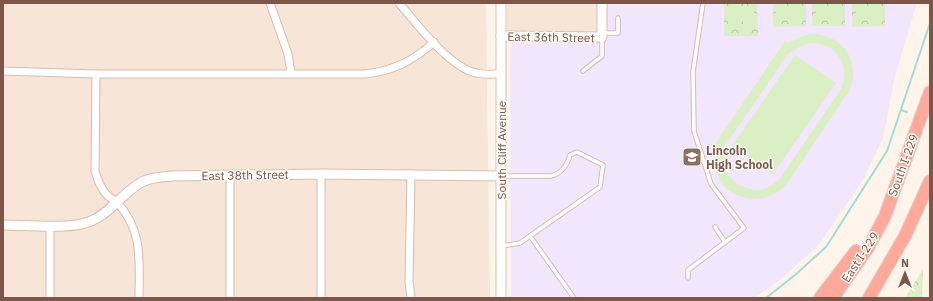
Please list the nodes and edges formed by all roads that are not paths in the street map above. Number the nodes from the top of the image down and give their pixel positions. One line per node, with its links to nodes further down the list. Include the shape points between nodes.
1 (270, 3): 12 (street, via 288,54)
2 (399, 3): 9 (street)
3 (501, 3): 8 (street, South Cliff Avenue)
4 (602, 3): 7 (street)
5 (703, 3): 27 (lane, via 693,72 694,131 711,184 744,228)
6 (618, 18): 7 (lane, via 618,33)
7 (602, 35): 8 (street, East 36th Street); 11 (lane, via 602,56)
8 (501, 36): 14 (street, South Cliff Avenue)
9 (434, 42): 12 (street, via 409,61 381,72); 14 (street, via 463,68 477,73)
10 (3, 71): 13 (street)
11 (583, 71)
12 (291, 73): 13 (street)
13 (96, 74): 21 (street, via 95,171 99,184)
14 (501, 74): 19 (street, South Cliff Avenue)
15 (930, 92): 22 (highway, South I-229)
16 (321, 174): 17 (street, East 38th Street); 18 (street, East 38th Street); 33 (street)
17 (411, 174): 19 (street, East 38th Street); 34 (street)
18 (230, 175): 21 (street, East 38th Street, via 152,178 134,187); 32 (street)
19 (502, 176): 26 (lane, via 558,174 567,164 570,155 578,152 603,164 600,187); 28 (street, South Cliff Avenue)
20 (930, 181): 39 (highway, via 905,236)
21 (116, 202): 24 (street, East 38th Street, via 100,217 90,222); 31 (street, via 130,222 138,242)
22 (885, 216): 37 (highway); 38 (highway, East I-229, via 868,248)
23 (3, 225): 24 (street, East 38th Street)
24 (50, 226): 30 (street)
25 (715, 227): 27 (lane)
26 (530, 236): 28 (lane, via 520,243); 36 (lane)
27 (726, 242): 29 (lane, via 688,270)
28 (502, 246): 35 (street, South Cliff Avenue)
29 (688, 278)
30 (50, 298)
31 (139, 298)
32 (230, 298)
33 (321, 298)
34 (411, 298)
35 (502, 298)
36 (574, 298)
37 (820, 298)
38 (833, 298)
39 (869, 298)

